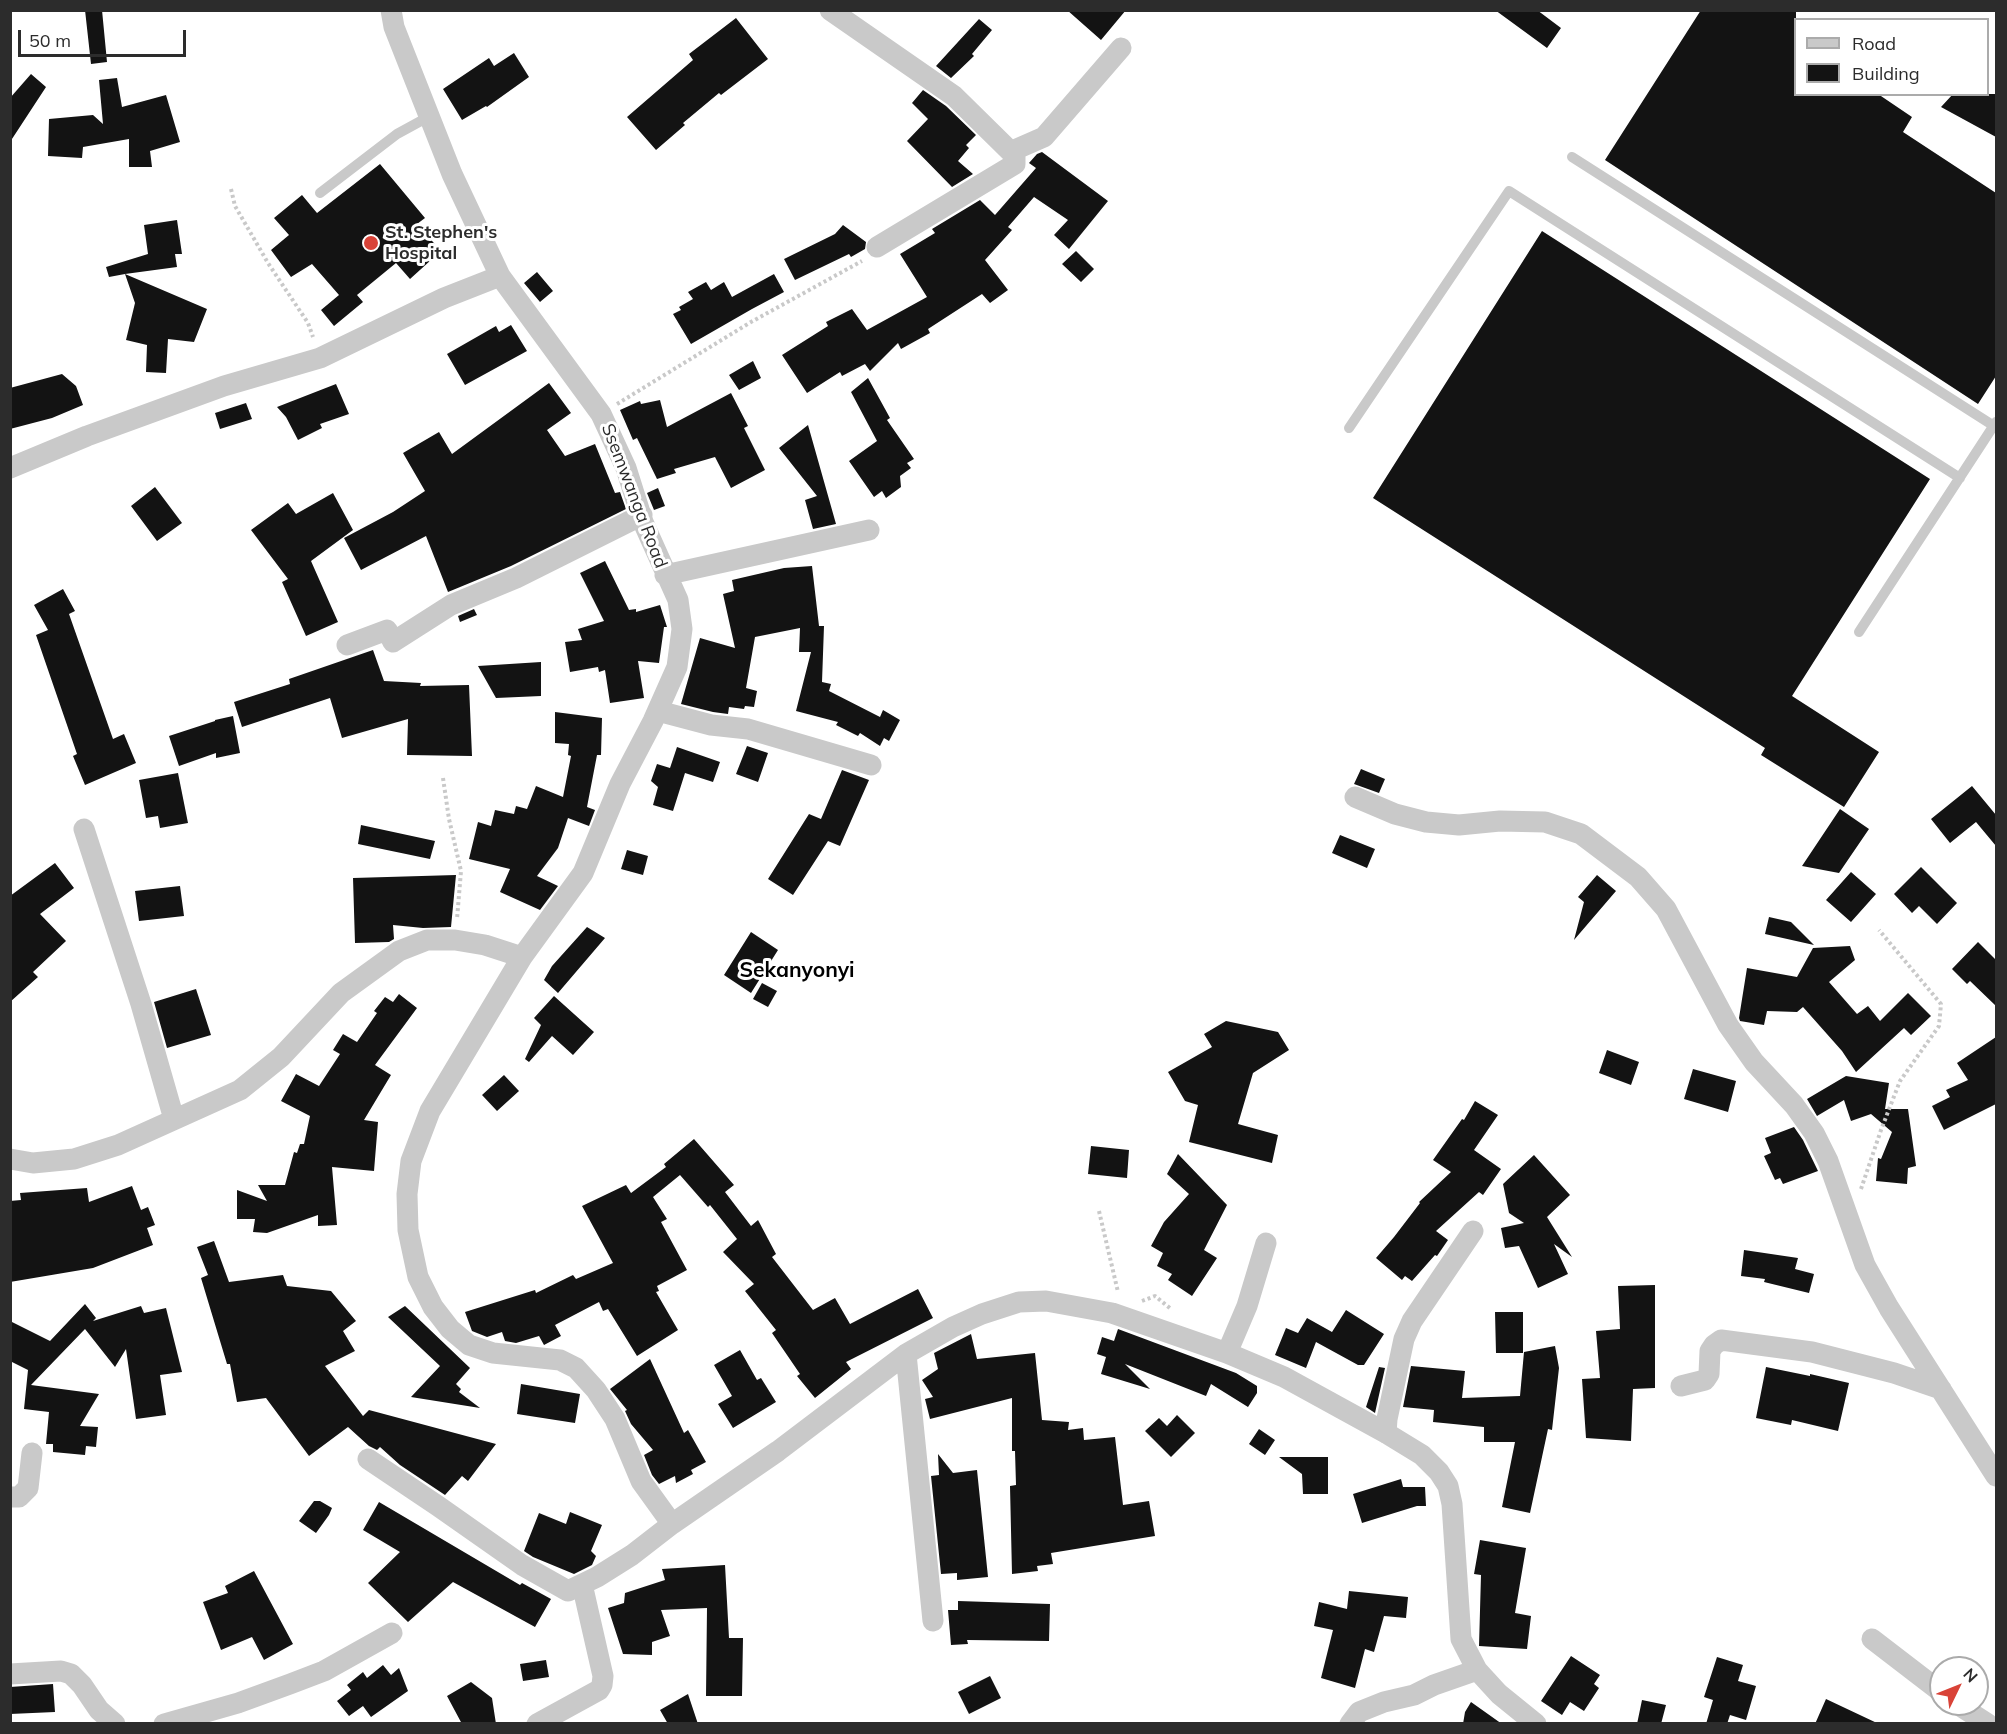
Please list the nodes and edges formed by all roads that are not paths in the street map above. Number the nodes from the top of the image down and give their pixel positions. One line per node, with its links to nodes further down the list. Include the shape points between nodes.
1 (391, 10): 4 (street, Ssemwanga Road, via 394,27)
2 (831, 10): 5 (street, via 954,96)
3 (1121, 48): 5 (street, via 1044,137)
4 (430, 116): 7 (lane, via 397,134); 9 (street, Ssemwanga Road, via 452,174)
5 (1011, 151): 8 (street, via 1015,164)
6 (1572, 157): 10 (lane)
7 (320, 193)
8 (877, 247)
9 (500, 276): 12 (street, via 444,298 320,358 224,386); 14 (street, Ssemwanga Road, via 602,414)
10 (1995, 424): 13 (lane)
11 (1349, 428): 13 (lane, via 1509,191)
12 (10, 468)
13 (1960, 478): 17 (lane)
14 (642, 515): 16 (street, Ssemwanga Road); 18 (street, via 516,578 451,605 393,642 387,630)
15 (869, 530): 16 (street)
16 (665, 575): 19 (street, Ssemwanga Road, via 678,600 682,629 677,668)
17 (1859, 632)
18 (346, 645)
19 (658, 711): 20 (street, via 711,725 748,729); 23 (street, Ssemwanga Road, via 620,784 583,873)
20 (872, 765)
21 (1355, 797): 31 (street, via 1426,822 1545,822 1581,834 1638,877 1666,909 1741,1044 1814,1133 1865,1265)
22 (84, 829): 24 (street)
23 (522, 957): 24 (street, via 455,940 427,940 399,951 341,993 281,1057 240,1090); 37 (street, Ssemwanga Road, via 430,1111 411,1161 408,1230 418,1276 433,1307 469,1346 493,1353 560,1360 576,1368 615,1419 641,1481)
24 (174, 1119): 25 (street, via 118,1145 74,1159)
25 (10, 1159)
26 (1473, 1230): 32 (street, via 1404,1339)
27 (1266, 1243): 28 (street, via 1247,1306)
28 (1227, 1353): 29 (street, via 1112,1313 1046,1301 1019,1302 982,1314); 32 (street, via 1284,1377)
29 (906, 1354): 37 (street, via 778,1451); 39 (street)
30 (1681, 1386): 31 (street, via 1705,1380 1710,1351 1721,1340 1812,1352)
31 (1941, 1389): 35 (street)
32 (1386, 1433): 42 (street, via 1422,1455 1448,1486 1461,1639)
33 (32, 1453): 36 (street, via 28,1488 19,1497)
34 (368, 1459): 38 (street, via 548,1581 568,1591)
35 (1996, 1476)
36 (10, 1497)
37 (672, 1524): 38 (street, via 632,1555)
38 (582, 1584): 47 (street, via 602,1685)
39 (933, 1621)
40 (392, 1633): 46 (street, via 324,1671 238,1703)
41 (1872, 1640): 44 (street)
42 (1477, 1670): 48 (street, via 1414,1695 1375,1705 1359,1712); 49 (street, via 1499,1695)
43 (10, 1674): 45 (street, via 71,1674)
44 (1929, 1683)
45 (115, 1724)
46 (164, 1724)
47 (537, 1724)
48 (1350, 1724)
49 (1536, 1724)

